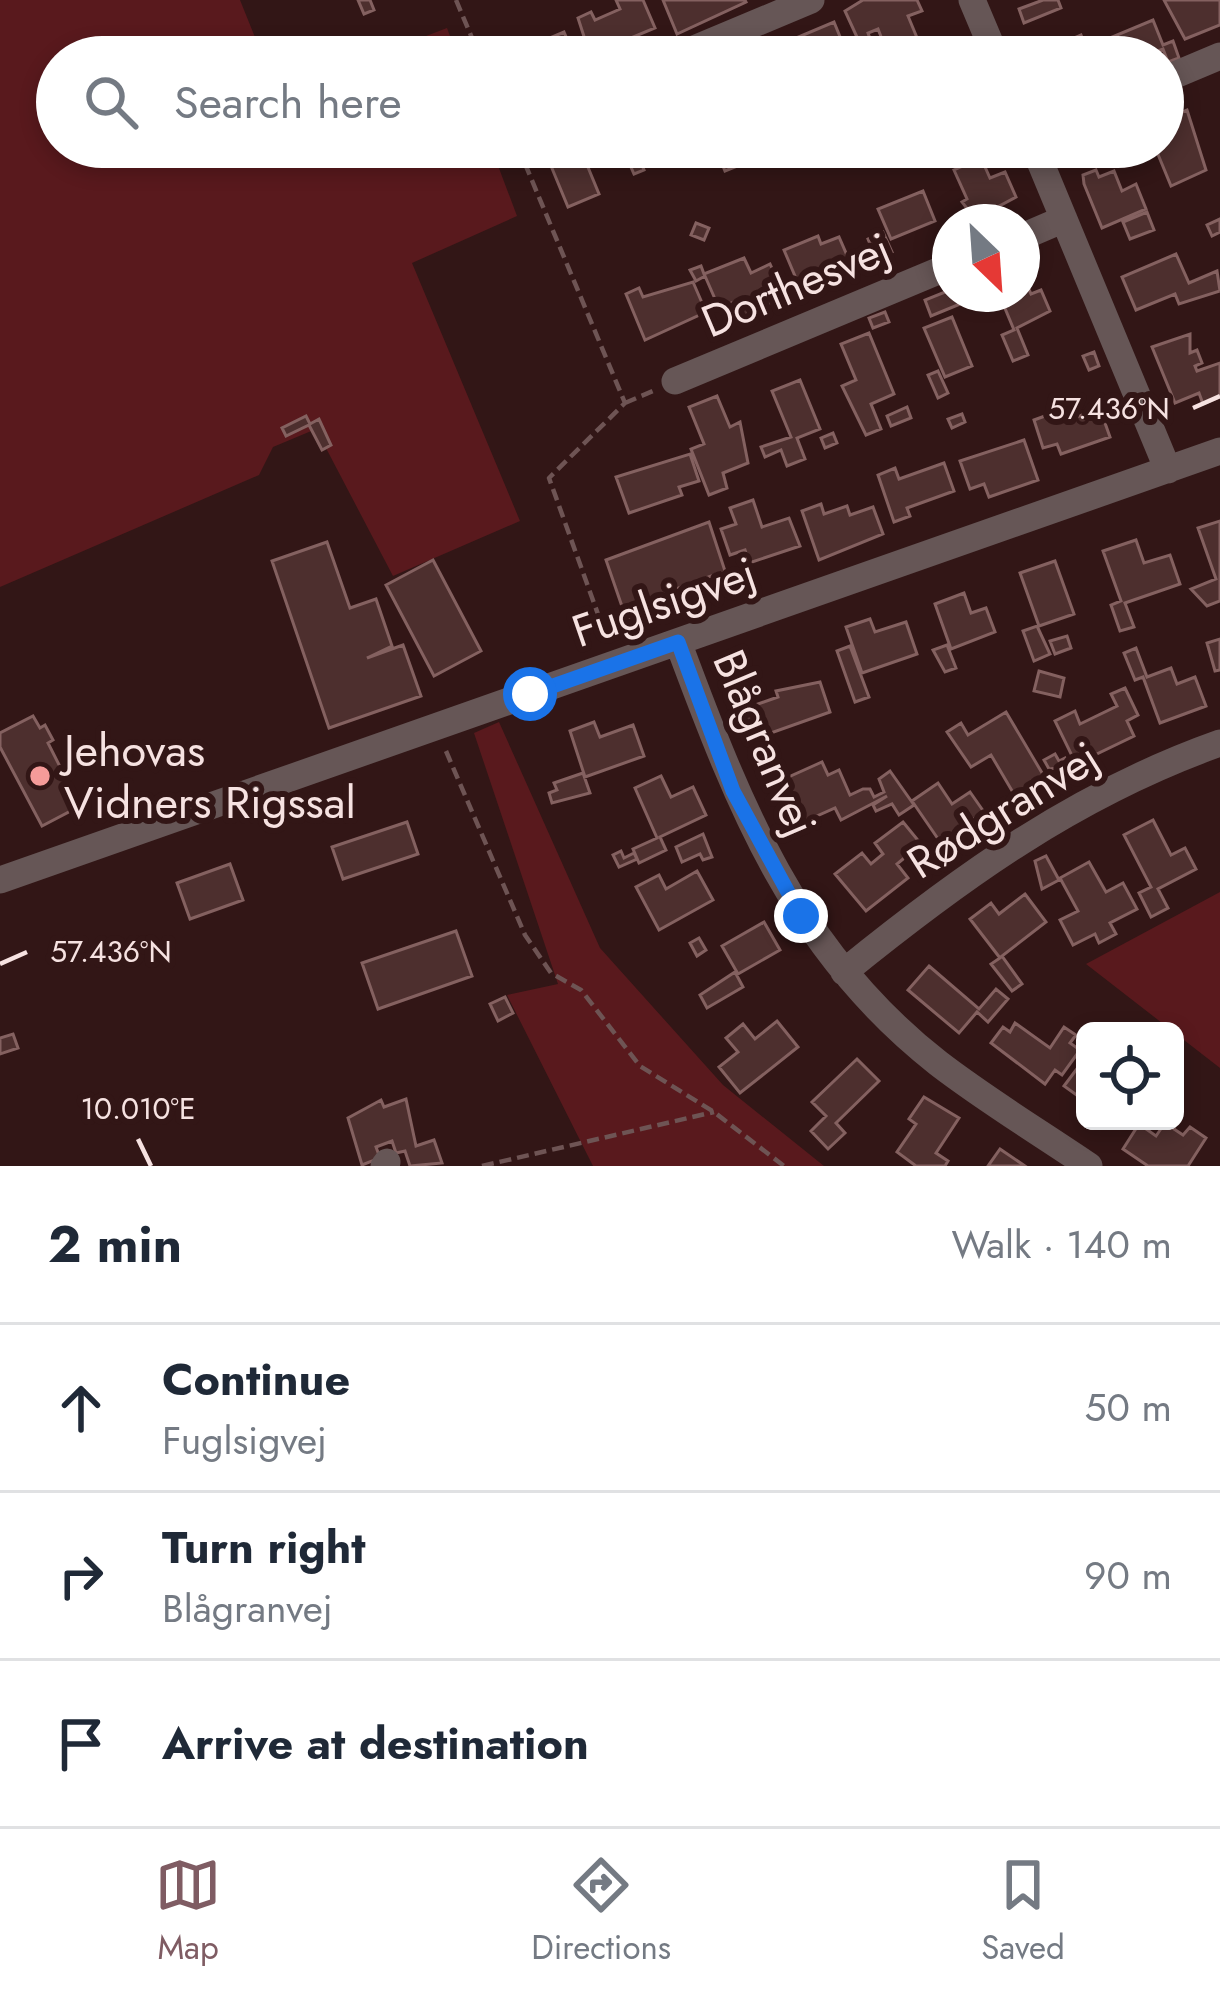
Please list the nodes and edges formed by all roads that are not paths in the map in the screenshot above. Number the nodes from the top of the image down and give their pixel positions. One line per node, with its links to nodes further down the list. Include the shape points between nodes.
1 (811, 0): 3 (street)
2 (972, 0): 4 (street)
3 (725, 36)
4 (987, 36)
5 (1220, 56): 6 (street)
6 (1184, 71)
7 (1043, 168): 8 (street)
8 (1064, 219): 9 (street); 13 (street)
9 (1040, 229)
10 (932, 274): 11 (street, Dorthesvej)
11 (675, 381)
12 (1220, 452): 13 (street, Fuglsigvej)
13 (1168, 470): 14 (street, Fuglsigvej)
14 (678, 642): 16 (street, Fuglsigvej); 17 (street, Blågranvej, via 764,855)
15 (1220, 743): 17 (street, Rødgranvej, via 1025,834)
16 (0, 880)
17 (844, 972): 18 (street, Blågranvej, via 938,1063)
18 (1089, 1166)

